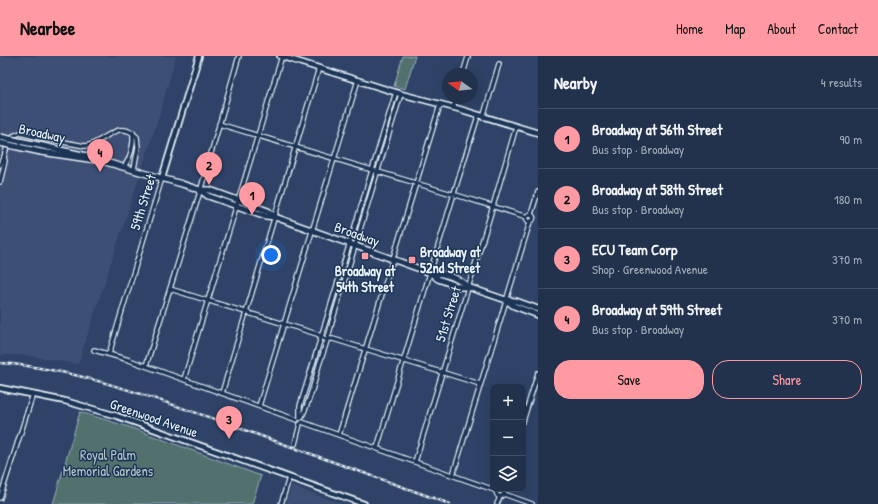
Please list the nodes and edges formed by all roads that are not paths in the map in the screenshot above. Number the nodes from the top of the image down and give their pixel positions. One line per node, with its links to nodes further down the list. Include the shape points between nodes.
1 (199, 56): 31 (street, 59th Street)
2 (239, 56): 15 (street)
3 (281, 56): 6 (street); 19 (street)
4 (468, 57): 7 (street)
5 (499, 64): 14 (street)
6 (319, 68): 8 (street); 22 (street)
7 (465, 68)
8 (358, 79): 9 (street); 24 (street)
9 (398, 93): 11 (street); 29 (street); 30 (street)
10 (454, 104): 12 (street)
11 (440, 105): 12 (street); 33 (street)
12 (453, 108): 13 (street)
13 (478, 116): 14 (street); 36 (street)
14 (483, 118): 16 (street)
15 (219, 124): 19 (street); 34 (street)
16 (516, 127): 18 (street); 38 (street, 51st Street)
17 (133, 132): 23 (street, via 121,129 92,145 85,146 20,133 10,140); 27 (street, via 131,151); 28 (street, via 137,137 138,147)
18 (538, 133)
19 (258, 135): 22 (street); 37 (street)
20 (0, 136): 25 (main road, Broadway, bridge, via 100,158)
21 (0, 144): 25 (main road, Broadway, bridge)
22 (295, 147): 24 (street); 40 (street)
23 (4, 157): 26 (street); 32 (street)
24 (334, 158): 29 (street); 44 (street)
25 (102, 161): 27 (main road, Broadway)
26 (0, 165)
27 (124, 167): 28 (main road, Broadway)
28 (134, 169): 31 (main road, Broadway)
29 (372, 171): 30 (street); 45 (street)
30 (378, 172): 33 (street); 45 (street)
31 (162, 178): 34 (main road, Broadway); 60 (street, 59th Street)
32 (0, 182)
33 (415, 183): 36 (street); 46 (street)
34 (200, 190): 37 (main road, Broadway, via 210,190); 49 (street)
35 (538, 192): 39 (street)
36 (454, 195): 38 (street); 47 (street)
37 (238, 203): 40 (main road, Broadway, via 268,211); 51 (street)
38 (493, 206): 41 (street); 48 (street, 51st Street)
39 (532, 214): 41 (street); 42 (street)
40 (275, 217): 44 (main road, Broadway); 53 (street)
41 (527, 217): 43 (street)
42 (536, 220): 43 (street)
43 (530, 222): 50 (street)
44 (313, 230): 45 (main road, Broadway); 55 (street)
45 (353, 245): 46 (main road, Broadway); 56 (street); 57 (street)
46 (393, 260): 47 (main road, Broadway); 58 (street)
47 (430, 273): 48 (main road, Broadway, via 438,279 460,287); 61 (street)
48 (468, 287): 50 (main road, Broadway); 63 (street, 51st Street)
49 (170, 289): 51 (street); 62 (street)
50 (506, 300): 52 (main road, Broadway); 54 (main road, Broadway, via 514,306); 66 (street)
51 (208, 301): 53 (street); 65 (street)
52 (538, 309)
53 (246, 312): 55 (street); 68 (street)
54 (538, 315)
55 (284, 324): 56 (street); 70 (street)
56 (320, 335): 57 (street); 71 (street, via 300,406)
57 (329, 338): 58 (street); 71 (street)
58 (365, 349): 61 (street); 73 (street)
59 (94, 350): 60 (street)
60 (109, 354): 62 (street)
61 (404, 361): 63 (street); 75 (street)
62 (146, 366): 65 (street)
63 (442, 373): 66 (street); 76 (street, 51st Street)
64 (538, 373): 72 (street)
65 (184, 379): 68 (street)
66 (480, 384): 77 (street)
67 (0, 388): 69 (street, Greenwood Avenue)
68 (222, 393): 70 (street)
69 (32, 394): 78 (street, Greenwood Avenue, via 117,416); 83 (street)
70 (260, 406): 71 (street)
71 (300, 420): 73 (street); 74 (street)
72 (523, 420)
73 (339, 435): 75 (street)
74 (295, 444)
75 (377, 448): 76 (street)
76 (415, 462): 77 (street)
77 (453, 475): 79 (street)
78 (289, 478): 84 (street); 85 (street, Greenwood Avenue)
79 (490, 488)
80 (497, 492): 82 (street)
81 (504, 494): 82 (street); 87 (street)
82 (500, 497): 86 (street)
83 (0, 498)
84 (281, 504)
85 (364, 504)
86 (497, 504)
87 (532, 504)

